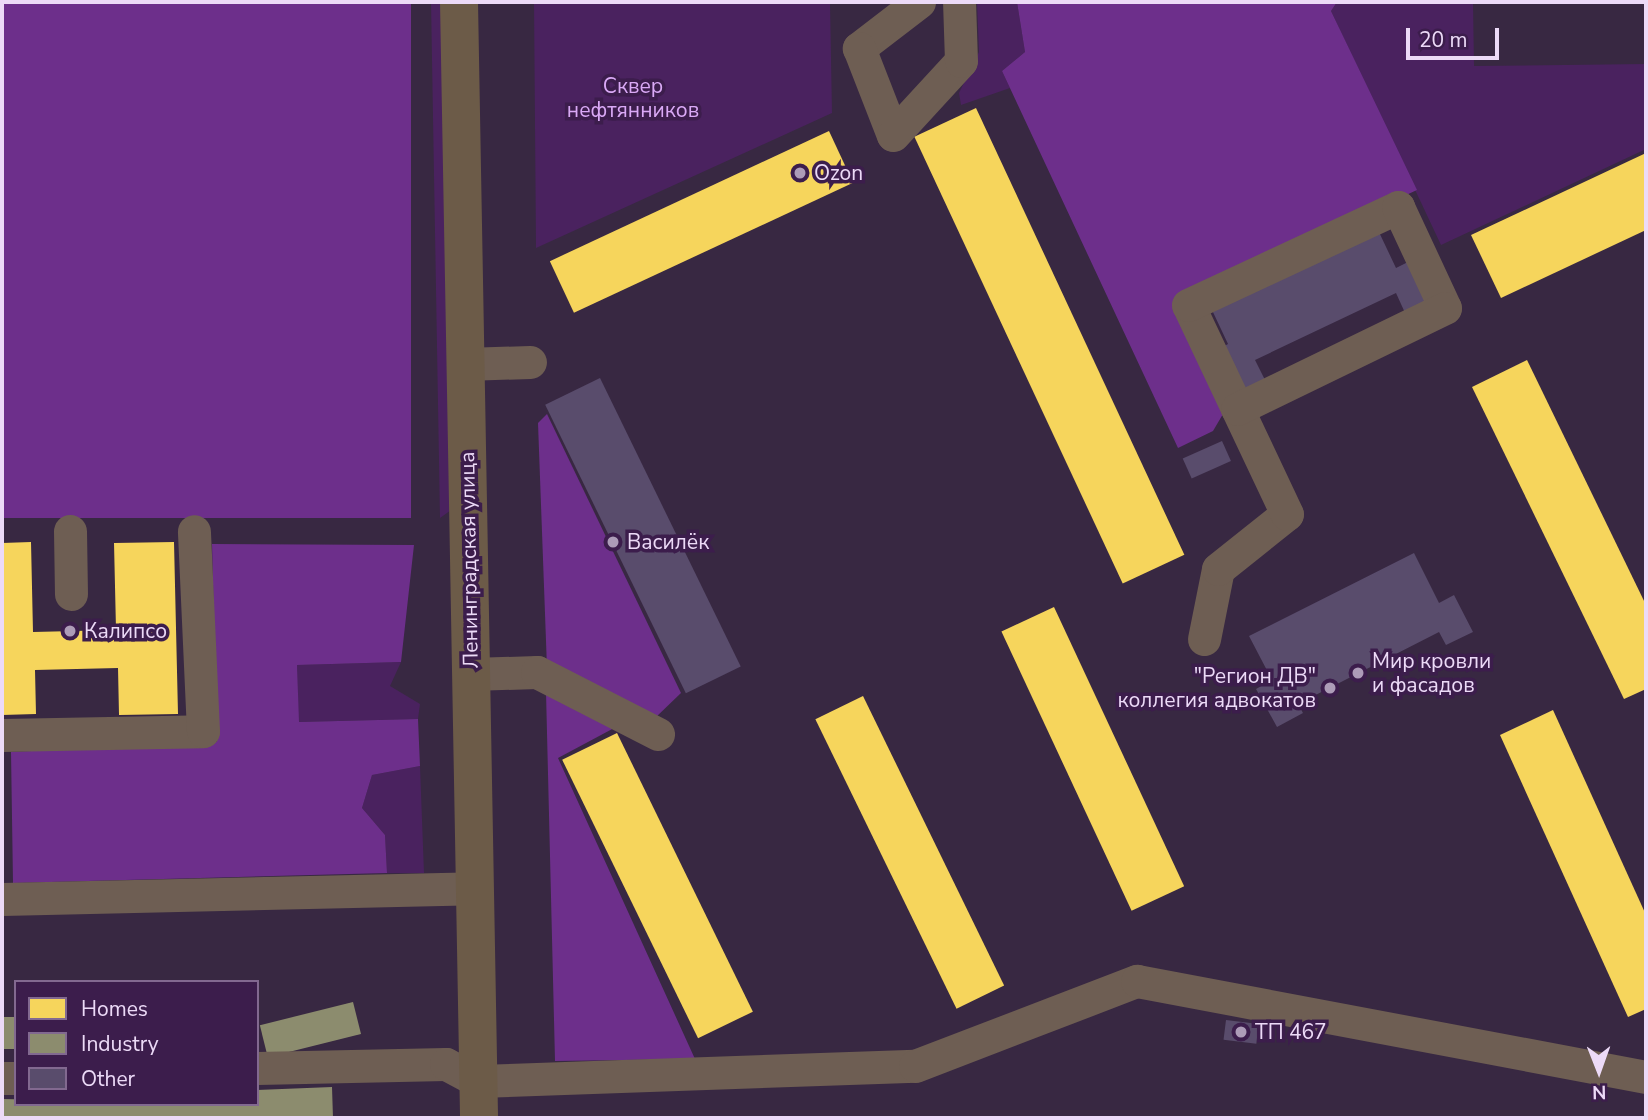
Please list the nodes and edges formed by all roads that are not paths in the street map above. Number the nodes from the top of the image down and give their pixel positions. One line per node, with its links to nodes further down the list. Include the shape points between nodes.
1 (459, 2): 5 (main road, Ленинградская улица)
2 (919, 2): 3 (lane, via 859,48 893,135 961,61)
3 (959, 2)
4 (530, 362): 5 (lane)
5 (465, 364): 11 (main road, Ленинградская улица)
6 (1237, 409): 6 (lane, via 1188,305 1398,207 1445,308); 10 (lane, via 1287,514 1218,569)
7 (70, 531): 9 (lane)
8 (194, 531): 13 (lane, via 203,731)
9 (71, 594)
10 (1205, 639)
11 (471, 674): 12 (lane, via 537,672); 14 (main road, Ленинградская улица)
12 (658, 734)
13 (2, 735)
14 (475, 888): 15 (lane); 18 (main road, Ленинградская улица)
15 (2, 899)
16 (259, 1068): 18 (lane, via 446,1064)
17 (1646, 1077): 18 (lane, via 1137,981 915,1066)
18 (478, 1081): 19 (main road, Ленинградская улица)
19 (479, 1118)

